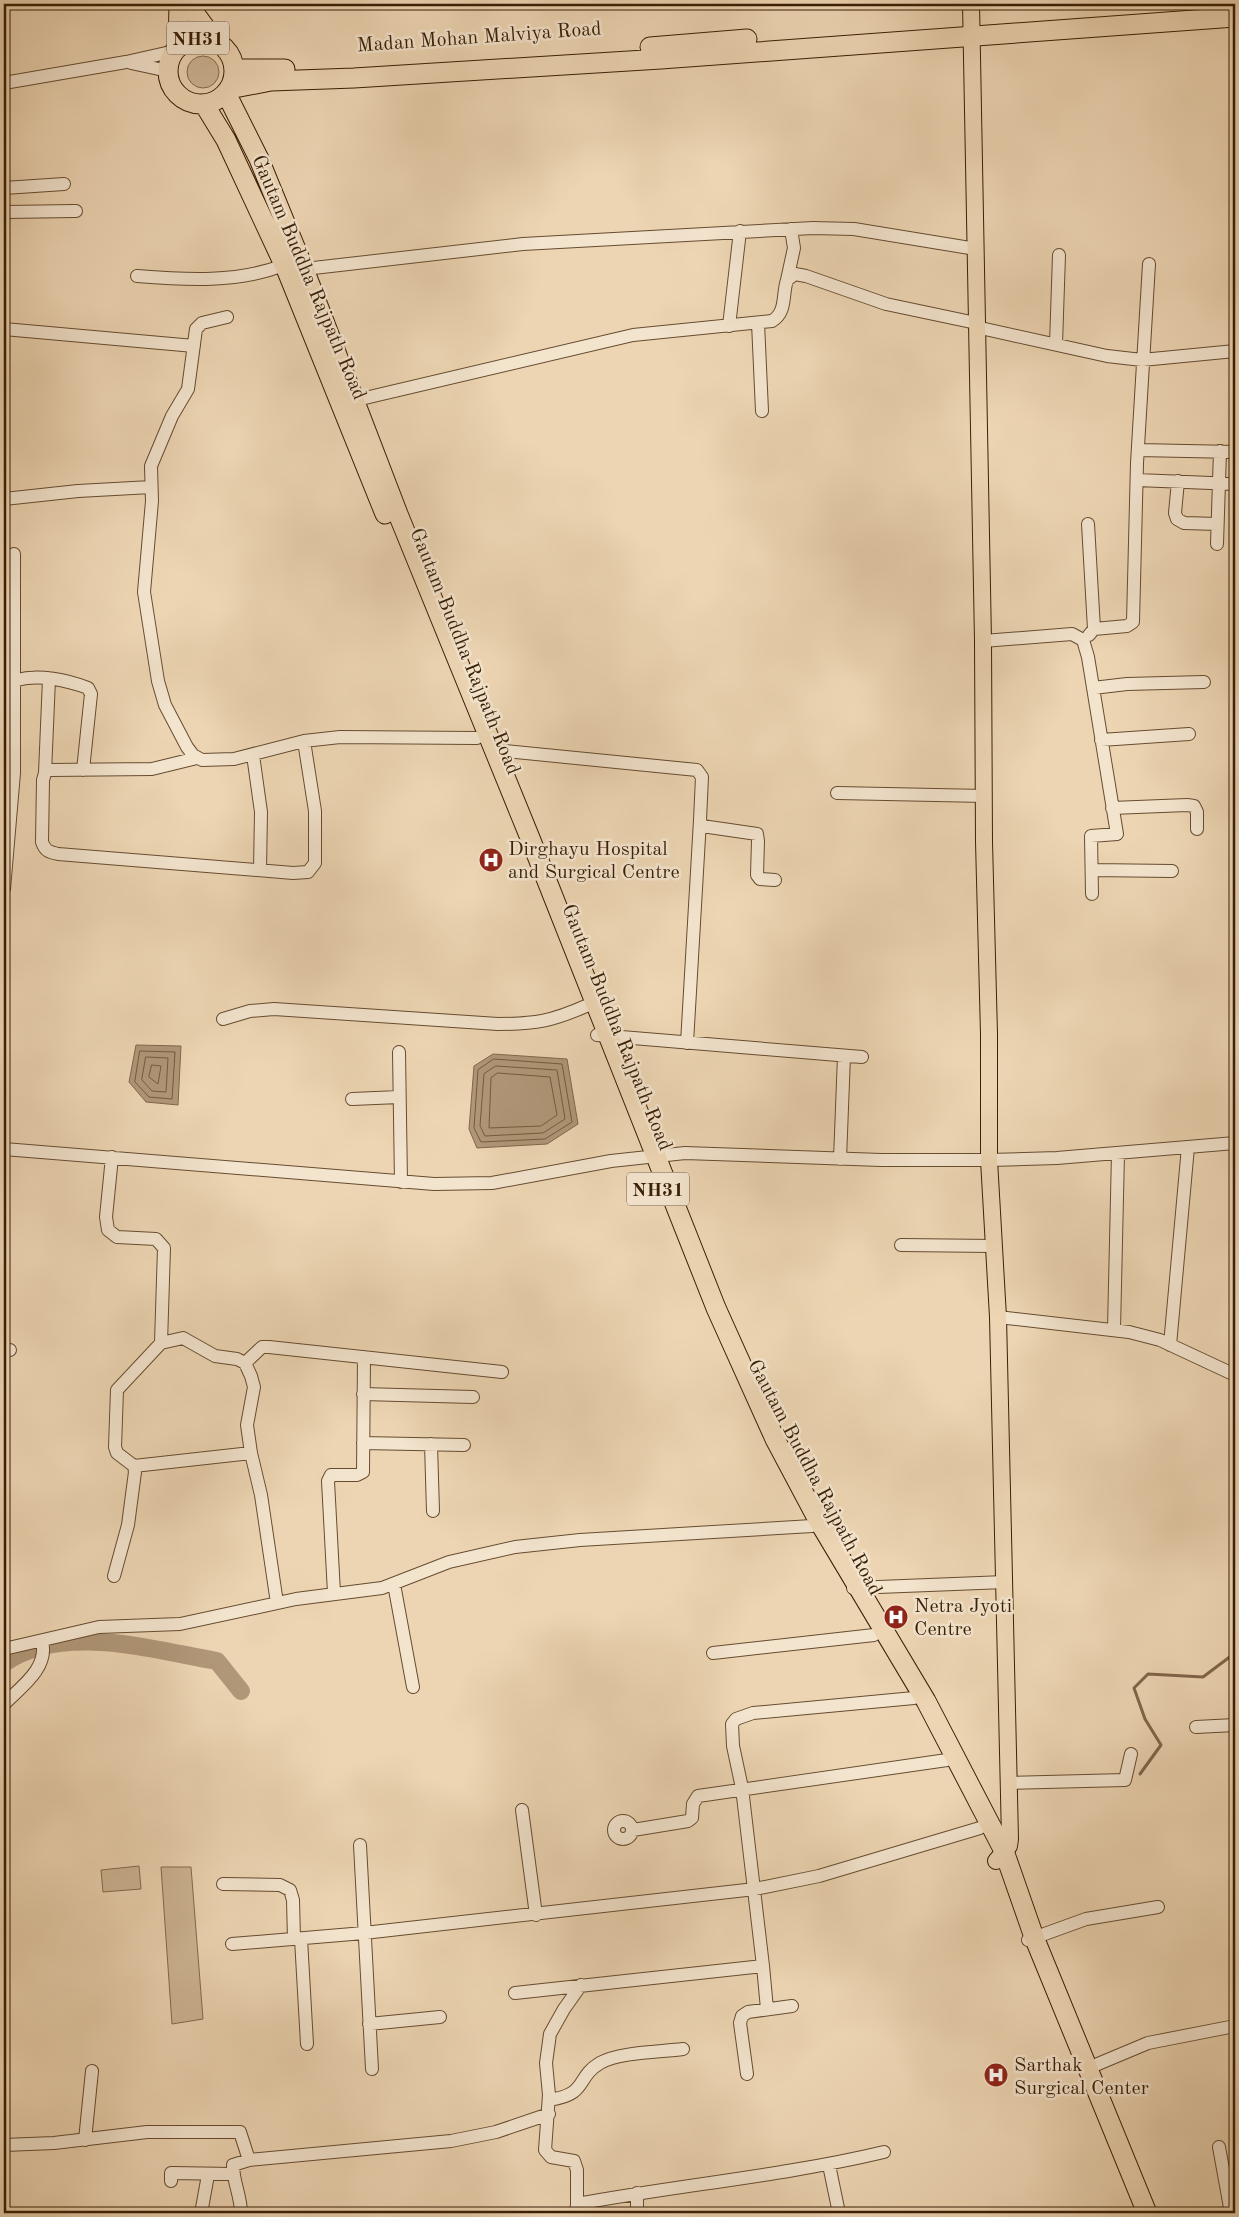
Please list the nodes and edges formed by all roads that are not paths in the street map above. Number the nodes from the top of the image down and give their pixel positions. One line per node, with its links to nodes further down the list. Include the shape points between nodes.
1 (179, 4): 9 (highway, NH31)
2 (188, 4): 8 (highway, NH31)
3 (971, 4): 7 (main road)
4 (1211, 6): 5 (highway, Madan Mohan Malviya Road); 7 (highway, Madan Mohan Malviya Road)
5 (1235, 6)
6 (1235, 17): 7 (highway)
7 (971, 29): 11 (highway, Madan Mohan Malviya Road, via 384,66); 14 (highway, via 661,59 271,80); 22 (main road)
8 (215, 41): 9 (highway, NH31, via 192,40); 11 (highway, NH31, via 227,50)
9 (177, 49): 10 (street); 12 (highway, NH31)
10 (126, 62): 12 (street); 13 (street)
11 (234, 70): 14 (highway, NH31)
12 (168, 71): 15 (highway, NH31, via 170,82 181,97)
13 (4, 83)
14 (227, 91): 15 (highway, via 220,98); 25 (highway, NH31, via 259,159)
15 (204, 104): 25 (highway, Gautam Buddha Rajpath Road / NH31)
16 (64, 184): 17 (street)
17 (4, 188)
18 (76, 211): 19 (street)
19 (4, 212)
20 (791, 229): 21 (street); 22 (street, via 854,229); 27 (street, via 794,248)
21 (740, 230): 25 (street, via 523,244); 31 (street)
22 (976, 249): 30 (main road)
23 (1059, 255): 33 (street)
24 (1149, 264): 36 (street)
25 (292, 268): 26 (street, via 245,276 178,279); 37 (highway, Gautam Buddha Rajpath Road / NH31)
26 (137, 276)
27 (787, 280): 29 (street, via 779,317); 30 (street, via 795,274 806,276 886,304)
28 (228, 317): 34 (street, via 198,326)
29 (758, 323): 31 (street); 38 (street)
30 (976, 325): 33 (street); 54 (main road)
31 (729, 326): 37 (street, via 633,335)
32 (4, 330): 34 (street)
33 (1056, 344): 36 (street)
34 (194, 346): 46 (street, via 188,389 153,459)
35 (1235, 352): 36 (street)
36 (1142, 360): 39 (street)
37 (348, 402): 61 (highway, Gautam Buddha Rajpath Road / NH31); 64 (highway, NH31)
38 (762, 411)
39 (1138, 450): 40 (street); 42 (street)
40 (1220, 452): 41 (street); 44 (street)
41 (1235, 452)
42 (1136, 480): 43 (street); 52 (street, via 1133,622 1127,626)
43 (1178, 482): 44 (street); 49 (street, via 1177,519 1184,523)
44 (1218, 484): 45 (street); 49 (street)
45 (1235, 484)
46 (151, 487): 47 (street, via 78,490); 66 (street, via 145,606 165,705)
47 (4, 499)
48 (1088, 524): 52 (street)
49 (1217, 524): 50 (street)
50 (1217, 544)
51 (14, 554): 56 (street)
52 (1094, 629): 53 (street, via 1091,635)
53 (1079, 636): 54 (street, via 1059,634); 58 (street, via 1085,646)
54 (983, 641): 70 (main road)
55 (49, 679): 56 (street); 67 (street, via 90,690); 68 (street)
56 (16, 680): 59 (street); 78 (street, via 14,773)
57 (1204, 682): 58 (street)
58 (1093, 688): 62 (street)
59 (4, 689)
60 (1189, 734): 62 (street)
61 (477, 738): 63 (street, via 340,737); 80 (highway, Gautam Buddha Rajpath Road / NH31)
62 (1101, 740): 71 (street)
63 (304, 741): 65 (street); 74 (street, via 315,811 315,863 313,868 302,873)
64 (495, 750): 72 (street, via 697,770 702,777); 82 (highway, NH31)
65 (253, 755): 66 (street, via 209,762); 74 (street, via 261,812)
66 (197, 758): 67 (street, via 152,769)
67 (84, 770): 68 (street, via 57,769)
68 (45, 773): 74 (street, via 42,842 49,852)
69 (838, 794): 70 (street)
70 (985, 796): 96 (main road)
71 (1112, 808): 73 (street, via 1194,806); 75 (street, via 1117,834 1091,836)
72 (700, 820): 77 (street, via 706,828 757,834 757,875 760,879); 83 (street)
73 (1198, 828)
74 (260, 870)
75 (1092, 870): 76 (street); 79 (street)
76 (1172, 871)
77 (775, 880)
78 (4, 889)
79 (1092, 894)
80 (586, 1006): 81 (street, via 560,1017 529,1024 274,1009); 82 (highway, Gautam Buddha Rajpath Road / NH31)
81 (223, 1019)
82 (603, 1036): 83 (street); 93 (highway, Gautam Buddha Rajpath Road / NH31)
83 (687, 1043): 85 (street)
84 (399, 1052): 87 (street)
85 (844, 1056): 86 (street); 95 (street)
86 (862, 1057)
87 (399, 1097): 88 (street); 97 (street)
88 (352, 1099)
89 (1235, 1143): 90 (street)
90 (1188, 1147): 92 (street); 103 (street)
91 (4, 1149): 94 (street)
92 (1118, 1153): 96 (street); 101 (street)
93 (649, 1156): 95 (street, via 685,1153); 97 (street, via 492,1183); 116 (highway, Gautam Buddha Rajpath Road / NH31, via 751,1412); 120 (highway, NH31, via 753,1392)
94 (112, 1157): 97 (street); 102 (street, via 106,1217 108,1230 117,1237 156,1238 164,1248)
95 (840, 1159): 96 (street)
96 (989, 1160): 99 (main road)
97 (400, 1182)
98 (901, 1245): 99 (street)
99 (994, 1246): 100 (main road)
100 (998, 1316): 101 (street); 118 (main road)
101 (1114, 1329): 103 (street)
102 (161, 1343): 105 (street, via 182,1338 215,1356); 114 (street, via 117,1390 115,1447 117,1453)
103 (1170, 1345): 107 (street)
104 (364, 1357): 105 (street, via 262,1347); 106 (street); 108 (street)
105 (245, 1362): 113 (street, via 254,1387 247,1424)
106 (502, 1372)
107 (1235, 1375)
108 (364, 1394): 109 (street); 110 (street)
109 (473, 1397)
110 (363, 1443): 111 (street); 121 (street, via 361,1474 331,1476 328,1481)
111 (431, 1444): 112 (street); 115 (street)
112 (464, 1445)
113 (251, 1454): 114 (street); 122 (street, via 261,1495)
114 (134, 1466): 117 (street, via 128,1525)
115 (432, 1511)
116 (812, 1526): 119 (street, via 515,1547 449,1562); 120 (highway, Gautam Buddha Rajpath Road / NH31)
117 (114, 1576)
118 (1005, 1582): 120 (street); 134 (main road)
119 (394, 1584): 121 (street); 127 (street)
120 (852, 1588): 123 (highway, Gautam Buddha Rajpath Road / NH31); 140 (highway, NH31, via 934,1716)
121 (334, 1593): 122 (street)
122 (277, 1603): 124 (street, via 201,1621 159,1626 99,1627)
123 (874, 1634): 126 (street); 128 (highway, Gautam Buddha Rajpath Road / NH31)
124 (43, 1646): 125 (street); 129 (street, via 39,1668)
125 (4, 1649)
126 (713, 1653)
127 (413, 1687)
128 (914, 1698): 133 (highway, Gautam Buddha Rajpath Road / NH31); 135 (street, via 753,1713 736,1719 730,1731)
129 (4, 1704)
130 (1235, 1725): 131 (street)
131 (1196, 1727)
132 (1131, 1754): 134 (street, via 1126,1780)
133 (947, 1760): 135 (street); 137 (highway, Gautam Buddha Rajpath Road / NH31)
134 (1009, 1783): 140 (main road, via 1010,1839)
135 (742, 1788): 138 (street, via 698,1796 692,1804 692,1818 688,1821); 142 (street)
136 (522, 1810): 144 (street)
137 (980, 1828): 140 (highway, Gautam Buddha Rajpath Road / NH31); 142 (street, via 819,1876)
138 (633, 1830)
139 (360, 1845): 145 (street)
140 (1000, 1856): 147 (highway, Gautam Buddha Rajpath Road / NH31)
141 (223, 1884): 146 (street, via 280,1885 290,1890)
142 (755, 1889): 144 (street); 149 (street)
143 (1158, 1907): 147 (street, via 1086,1919)
144 (536, 1915): 145 (street)
145 (364, 1933): 146 (street); 155 (street)
146 (298, 1939): 148 (street); 157 (street)
147 (1030, 1939): 160 (highway, NH31); 180 (highway, Gautam Buddha Rajpath Road / NH31)
148 (232, 1944)
149 (763, 1966): 150 (street); 153 (street)
150 (581, 1985): 151 (street); 163 (street, via 550,2034 546,2063)
151 (515, 1993)
152 (792, 2006): 153 (street)
153 (767, 2009): 162 (street, via 742,2016)
154 (440, 2017): 155 (street)
155 (369, 2024): 159 (street)
156 (1235, 2026): 160 (street, via 1148,2043)
157 (307, 2044)
158 (683, 2049): 163 (street, via 610,2059 598,2064 570,2096)
159 (372, 2069)
160 (1086, 2069): 181 (highway, NH31)
161 (92, 2071): 165 (street)
162 (746, 2074)
163 (549, 2100): 164 (street)
164 (549, 2114): 169 (street, via 496,2132 451,2141); 176 (street, via 545,2150 551,2157 574,2161)
165 (85, 2140): 166 (street); 169 (street, via 147,2132 240,2132)
166 (4, 2145)
167 (1219, 2147): 182 (street)
168 (884, 2152): 170 (street)
169 (249, 2160): 171 (street, via 233,2165)
170 (829, 2165): 174 (street); 179 (street)
171 (233, 2174): 172 (street); 177 (street)
172 (208, 2175): 173 (street, via 171,2173); 175 (street)
173 (171, 2180)
174 (637, 2193): 176 (street); 178 (street)
175 (202, 2208)
176 (577, 2209)
177 (242, 2213)
178 (637, 2213)
179 (838, 2213)
180 (1138, 2213)
181 (1147, 2213)
182 (1231, 2213)

